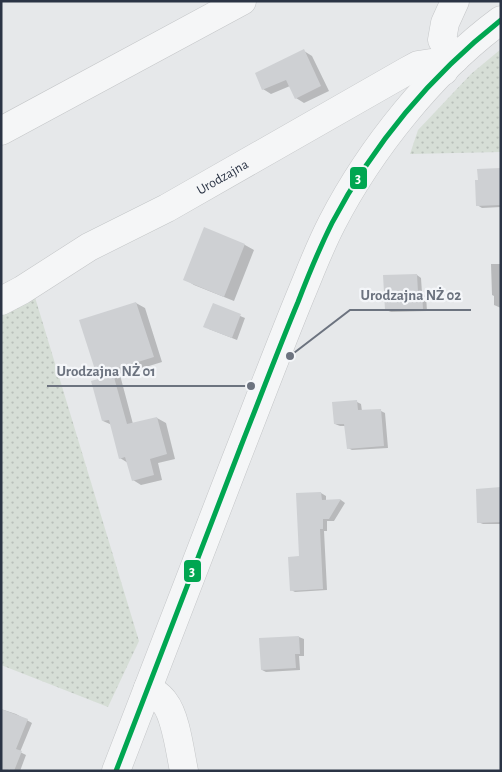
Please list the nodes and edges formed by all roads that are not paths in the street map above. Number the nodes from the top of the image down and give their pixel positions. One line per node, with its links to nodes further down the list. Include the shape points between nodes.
1 (242, 1): 5 (street)
2 (455, 1): 4 (street, via 445,23 442,40)
3 (501, 20): 4 (street)
4 (449, 65): 6 (street, Urodzajna, via 418,65 167,208 89,248); 7 (street, via 382,144 354,185 326,236 288,324)
5 (1, 131)
6 (1, 301)
7 (148, 688): 8 (street); 9 (street, via 166,703 172,714)
8 (116, 771)
9 (184, 771)

